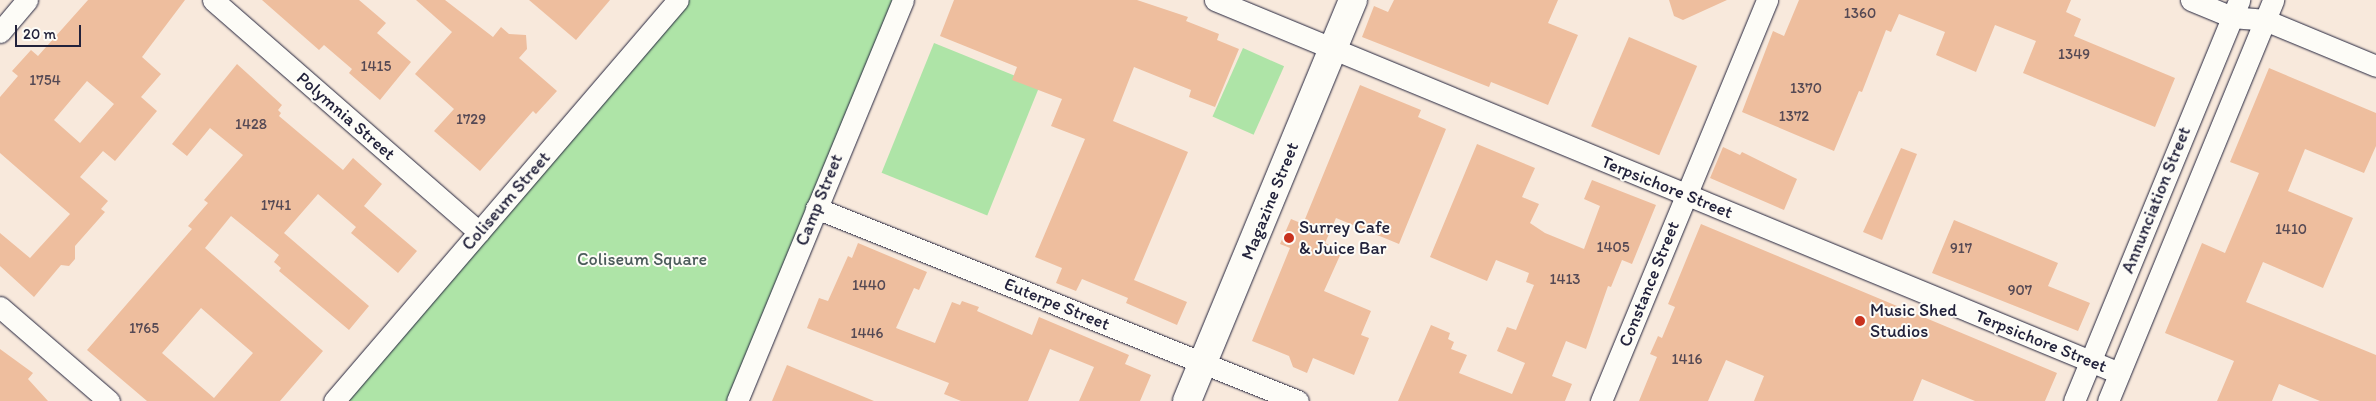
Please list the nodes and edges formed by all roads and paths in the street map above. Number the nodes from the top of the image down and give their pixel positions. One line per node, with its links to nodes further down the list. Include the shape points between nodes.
1 (27, 0): 12 (street)
2 (213, 0): 17 (street, Polymnia Street)
3 (678, 0): 17 (street, Coliseum Street)
4 (903, 0): 16 (street, Camp Street)
5 (1214, 0): 13 (street, Terpsichore Street)
6 (1353, 0): 13 (street, Magazine Street)
7 (1767, 0): 15 (street, Constance Street)
8 (2191, 0): 10 (street)
9 (2273, 0): 11 (street, Annunciation Street)
10 (2236, 8): 11 (street); 19 (street, Annunciation Street)
11 (2264, 20): 14 (street); 21 (street, Annunciation Street)
12 (0, 32)
13 (1333, 49): 15 (street, Terpsichore Street); 20 (street, Magazine Street)
14 (2376, 66)
15 (1686, 195): 19 (street, Terpsichore Street); 27 (street, Constance Street)
16 (816, 208): 20 (street, Euterpe Street); 24 (street, Camp Street)
17 (479, 232): 23 (street, Coliseum Street)
18 (0, 307): 22 (street)
19 (2090, 361): 21 (street, Terpsichore Street); 28 (street, Annunciation Street)
20 (1204, 362): 25 (street, Magazine Street); 26 (street, Euterpe Street)
21 (2120, 373): 29 (street, Annunciation Street)
22 (108, 401)
23 (334, 401)
24 (737, 401)
25 (1187, 401)
26 (1298, 401)
27 (1601, 401)
28 (2074, 401)
29 (2108, 401)

